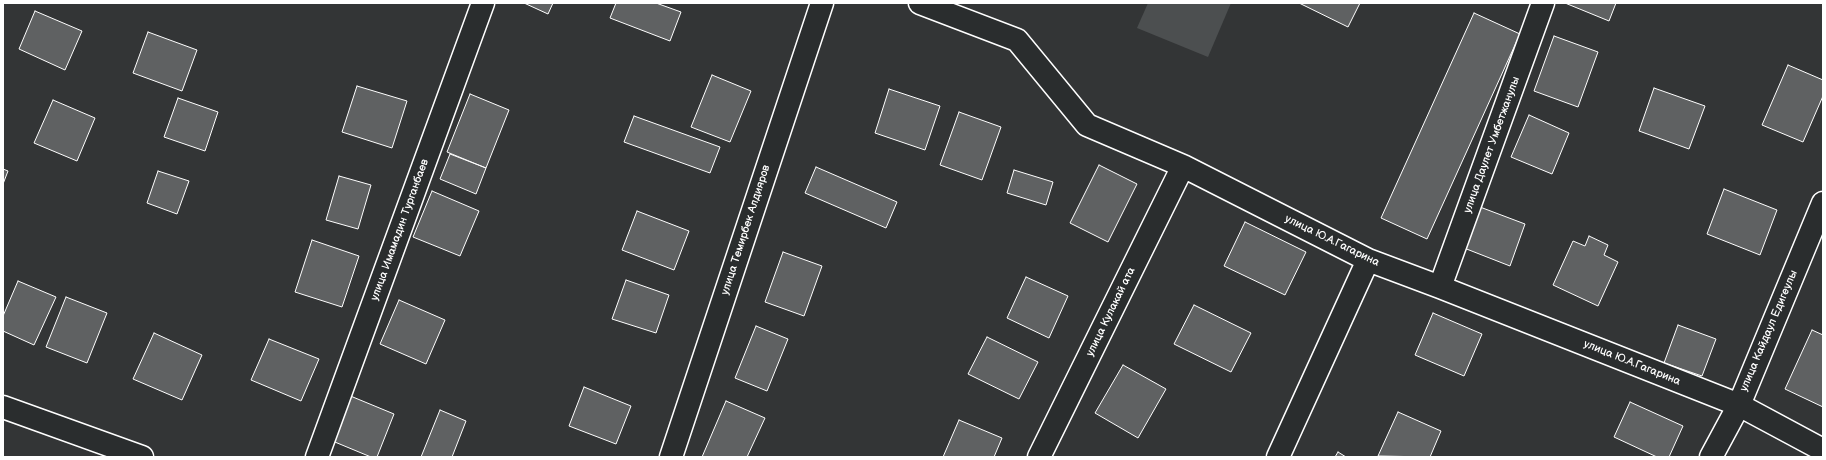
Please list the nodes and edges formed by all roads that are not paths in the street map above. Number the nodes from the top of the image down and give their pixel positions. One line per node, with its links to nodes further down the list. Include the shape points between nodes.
1 (483, 3): 13 (street, улица Имамадин Турганбаев)
2 (822, 3): 14 (street, улица Темирбек Алдияров)
3 (920, 3): 5 (street, улица Ю.А.Гагарина, via 1017,40 1087,125)
4 (1543, 3): 8 (street, улица Даулет Умбетжанулы)
5 (1183, 166): 7 (street, улица Ю.А.Гагарина); 15 (street, улица Кулакай ата)
6 (1823, 203): 9 (street, улица Кайдаул Едигеулы)
7 (1368, 260): 8 (street, улица Ю.А.Гагарина); 16 (street)
8 (1440, 287): 9 (street, улица Ю.А.Гагарина)
9 (1739, 405): 11 (street, улица Ю.А.Гагарина); 17 (street, улица Кайдаул Едигеулы)
10 (3, 407): 12 (street)
11 (1823, 450)
12 (142, 457)
13 (317, 457)
14 (671, 457)
15 (1039, 457)
16 (1278, 457)
17 (1711, 457)

